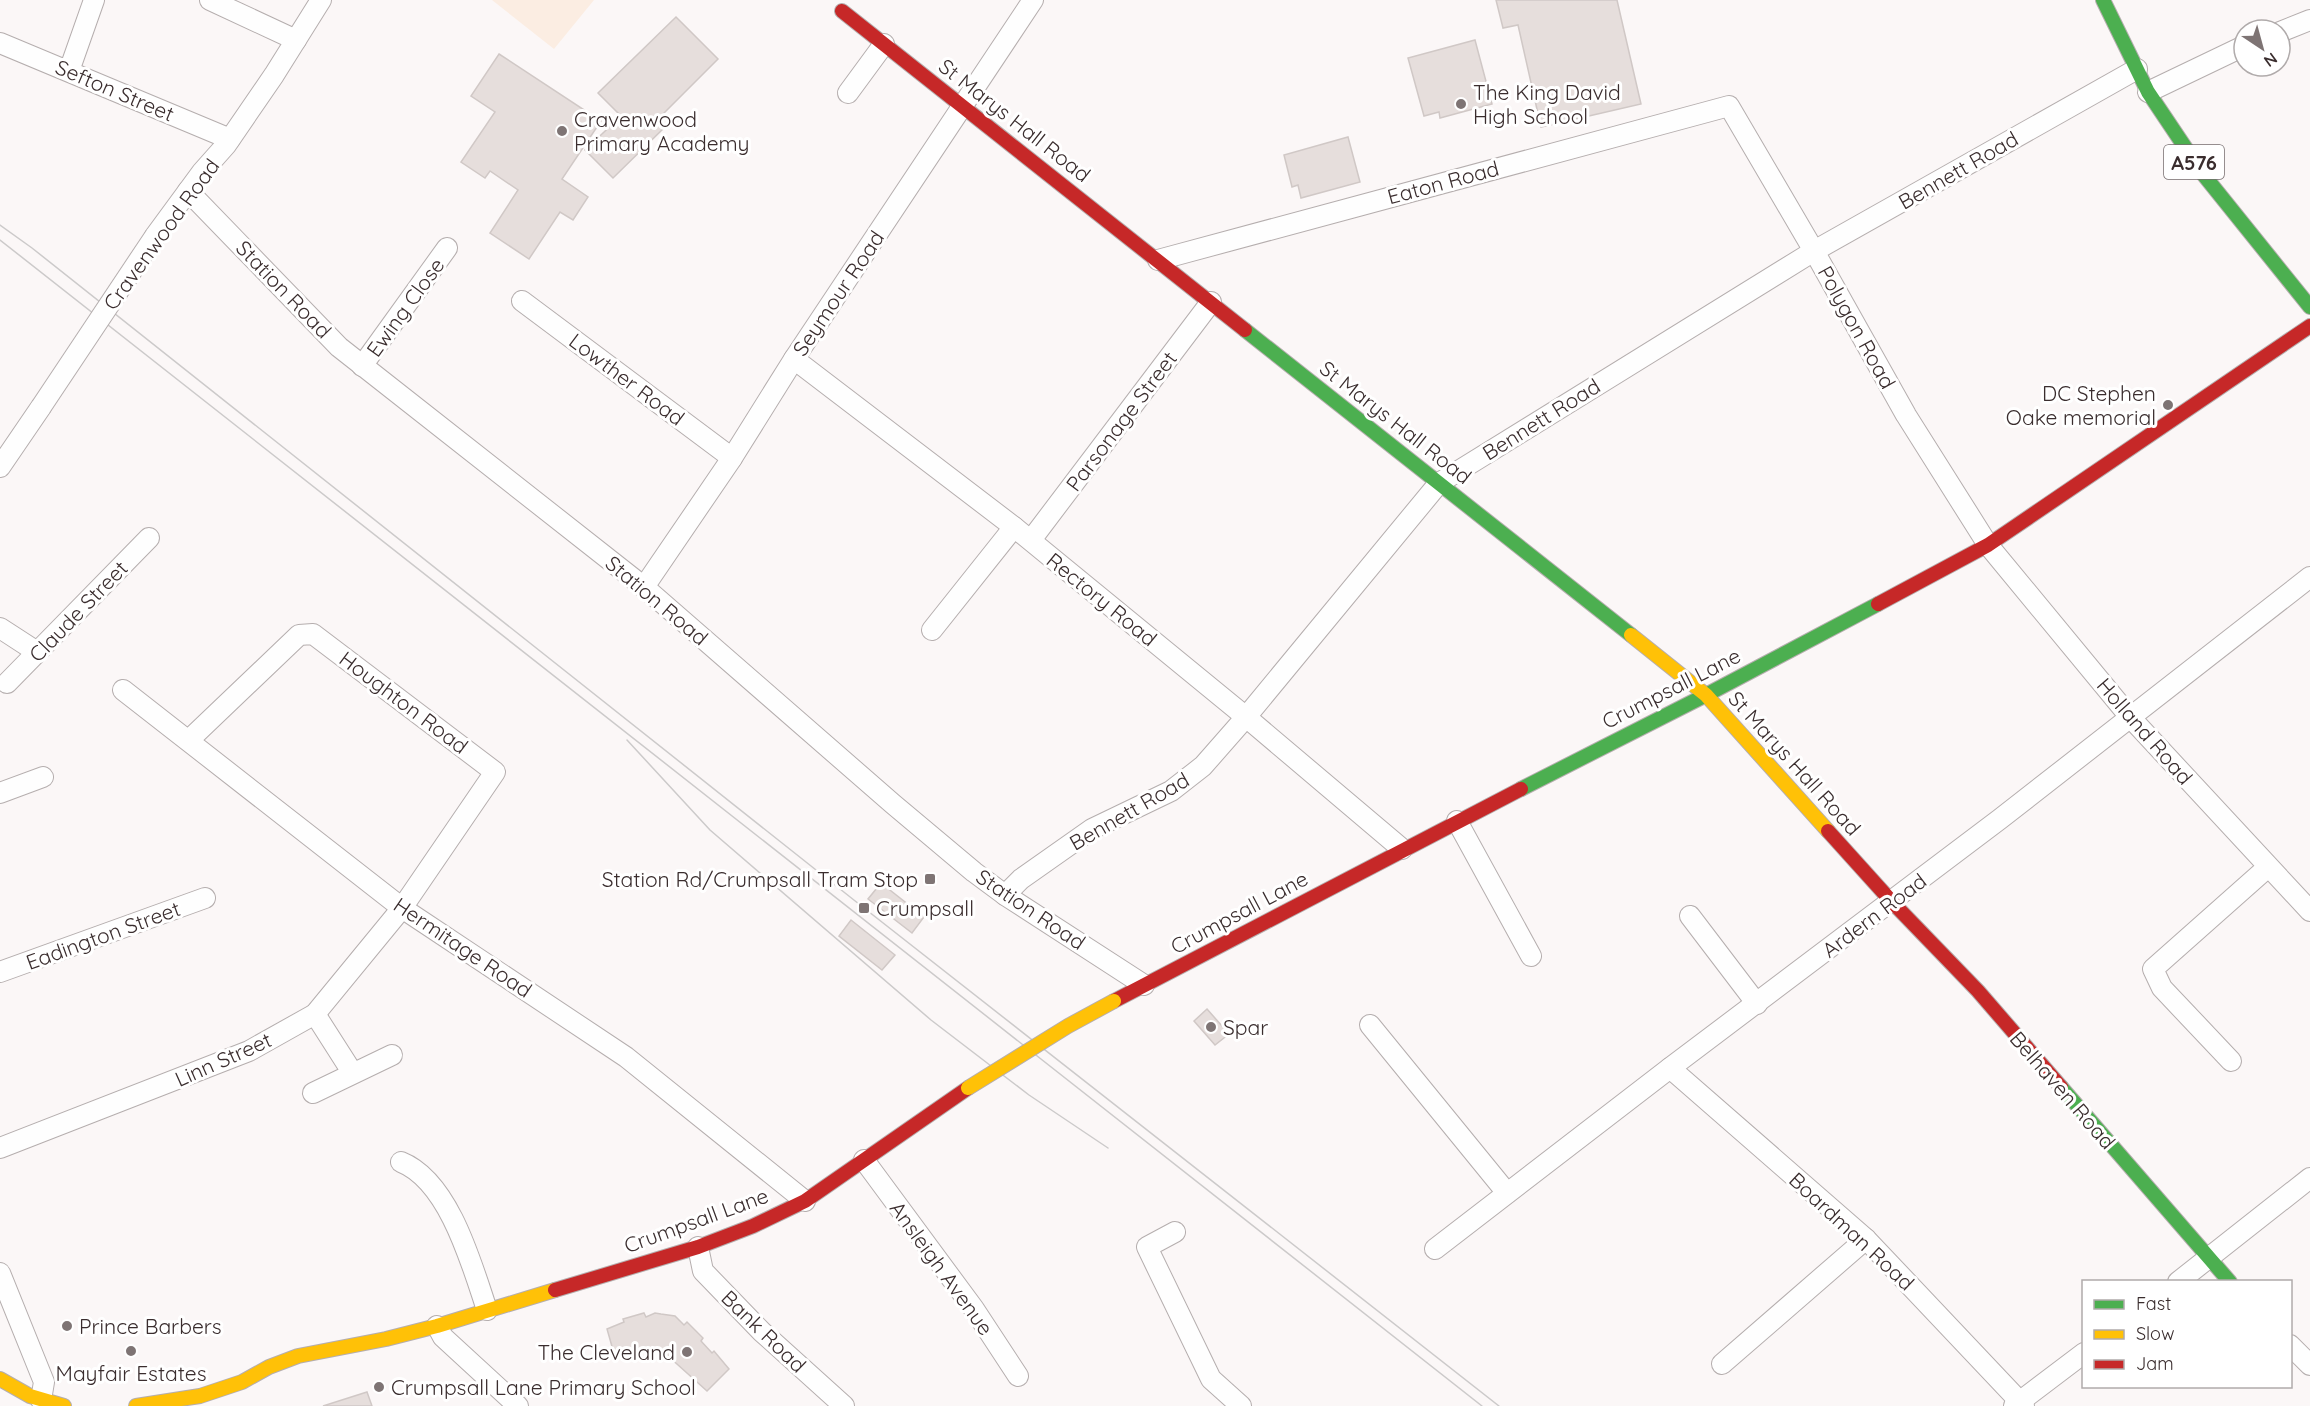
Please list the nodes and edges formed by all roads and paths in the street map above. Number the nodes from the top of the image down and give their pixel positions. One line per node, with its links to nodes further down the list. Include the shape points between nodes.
1 (94, 0): 14 (street)
2 (210, 0): 9 (street)
3 (321, 0): 9 (street, Cravenwood Road)
4 (1033, 0): 17 (street, Seymour Road)
5 (2103, 0): 13 (main road, A576)
6 (842, 11): 11 (main road, St Marys Hall Road)
7 (2310, 20): 8 (street)
8 (2292, 27)
9 (296, 40): 19 (street, Cravenwood Road)
10 (0, 43): 14 (street, Sefton Street)
11 (884, 44): 16 (street); 17 (main road, St Marys Hall Road)
12 (2232, 52): 15 (street)
13 (2137, 69): 15 (main road, A576); 22 (street, Bennett Road)
14 (69, 70): 19 (street, Sefton Street)
15 (2148, 92): 26 (main road, A576, via 2203,174)
16 (848, 93)
17 (963, 105): 23 (main road, St Marys Hall Road); 28 (street, Seymour Road)
18 (1729, 106): 22 (street, Polygon Road); 23 (street, Eaton Road)
19 (230, 139): 20 (street, Cravenwood Road)
20 (188, 191): 29 (street, Station Road); 31 (street, Cravenwood Road, bridge)
21 (447, 248): 29 (street, Ewing Close)
22 (1814, 251): 32 (street, Bennett Road); 36 (street, Polygon Road, via 1906,415)
23 (1158, 260): 25 (main road, St Marys Hall Road)
24 (522, 301): 30 (street, Lowther Road)
25 (1211, 302): 32 (main road, St Marys Hall Road); 35 (street, Parsonage Street)
26 (2310, 308)
27 (2310, 326): 36 (main road, Crumpsall Lane)
28 (794, 359): 30 (street, Seymour Road); 33 (street, Rectory Road)
29 (362, 366): 38 (street, Station Road)
30 (732, 458): 38 (street, Seymour Road)
31 (0, 467)
32 (1438, 483): 44 (main road, St Marys Hall Road); 45 (street, Bennett Road)
33 (1014, 527): 35 (street, Rectory Road); 40 (street)
34 (149, 538): 41 (street, Claude Street)
35 (1031, 540): 45 (street, Rectory Road)
36 (1988, 545): 44 (main road, Crumpsall Lane); 46 (street, Holland Road)
37 (2310, 578): 46 (street, Ardern Road)
38 (644, 586): 53 (street, Station Road, via 893,804)
39 (0, 628): 41 (street)
40 (932, 630)
41 (37, 652): 42 (street, Claude Street)
42 (7, 683)
43 (123, 690): 47 (street, Hermitage Road)
44 (1706, 695): 50 (main road, Crumpsall Lane); 55 (main road, St Marys Hall Road)
45 (1246, 717): 51 (street, Rectory Road); 53 (street, Bennett Road, via 1203,766 1171,791 1092,829 1021,879)
46 (2130, 717): 52 (street, Holland Road); 55 (street, Ardern Road)
47 (189, 740): 56 (street, Hermitage Road); 56 (street, Houghton Road, via 299,635 313,634 495,772)
48 (43, 777): 49 (street)
49 (0, 793)
50 (1457, 821): 51 (main road, Crumpsall Lane); 59 (street)
51 (1402, 849): 61 (main road, Crumpsall Lane)
52 (2268, 867): 57 (street, Holland Road); 66 (street, via 2152,969 2162,988)
53 (1005, 895): 61 (street, Station Road)
54 (205, 898): 60 (street, Eadington Street)
55 (1892, 902): 62 (street, Ardern Road); 80 (main road, Belhaven Road, via 1978,991)
56 (402, 908): 63 (street, Linn Street); 75 (street, Hermitage Road, via 626,1057)
57 (2310, 911)
58 (1690, 916): 62 (street)
59 (1531, 956)
60 (0, 972)
61 (1144, 986): 71 (main road, Crumpsall Lane, bridge, via 1068,1026 968,1088)
62 (1757, 1004): 67 (street, Ardern Road)
63 (315, 1014): 68 (street); 70 (street, Linn Street, via 249,1051)
64 (1370, 1025): 74 (street)
65 (392, 1054): 68 (street)
66 (2231, 1061)
67 (1670, 1068): 74 (street, Ardern Road); 77 (street, Boardman Road)
68 (352, 1072): 69 (street)
69 (313, 1093)
70 (0, 1148)
71 (864, 1161): 75 (main road, Crumpsall Lane); 90 (street, Ansleigh Avenue)
72 (401, 1162): 84 (street, via 418,1171 453,1218)
73 (2310, 1178): 80 (street)
74 (1507, 1193): 79 (street, Ardern Road)
75 (805, 1201): 78 (main road, Crumpsall Lane)
76 (1175, 1232): 98 (street, via 1147,1247 1211,1379)
77 (1866, 1239): 88 (street); 93 (street, Boardman Road)
78 (698, 1247): 84 (main road, Crumpsall Lane); 97 (street, Bank Road, via 703,1270 762,1332)
79 (1435, 1249)
80 (2208, 1258): 82 (street); 83 (main road, Belhaven Road)
81 (0, 1273): 92 (street, via 44,1382)
82 (2179, 1280)
83 (2229, 1280)
84 (487, 1310): 85 (main road, Crumpsall Lane)
85 (437, 1326): 95 (main road, Crumpsall Lane, via 298,1356 200,1396); 96 (street, via 443,1337)
86 (2292, 1347): 89 (street)
87 (2082, 1355): 93 (street)
88 (1722, 1364)
89 (2310, 1365)
90 (1018, 1376)
91 (0, 1379): 92 (main road)
92 (41, 1400): 94 (main road)
93 (2019, 1404)
94 (64, 1406)
95 (136, 1406)
96 (518, 1406)
97 (843, 1406)
98 (1241, 1406)

